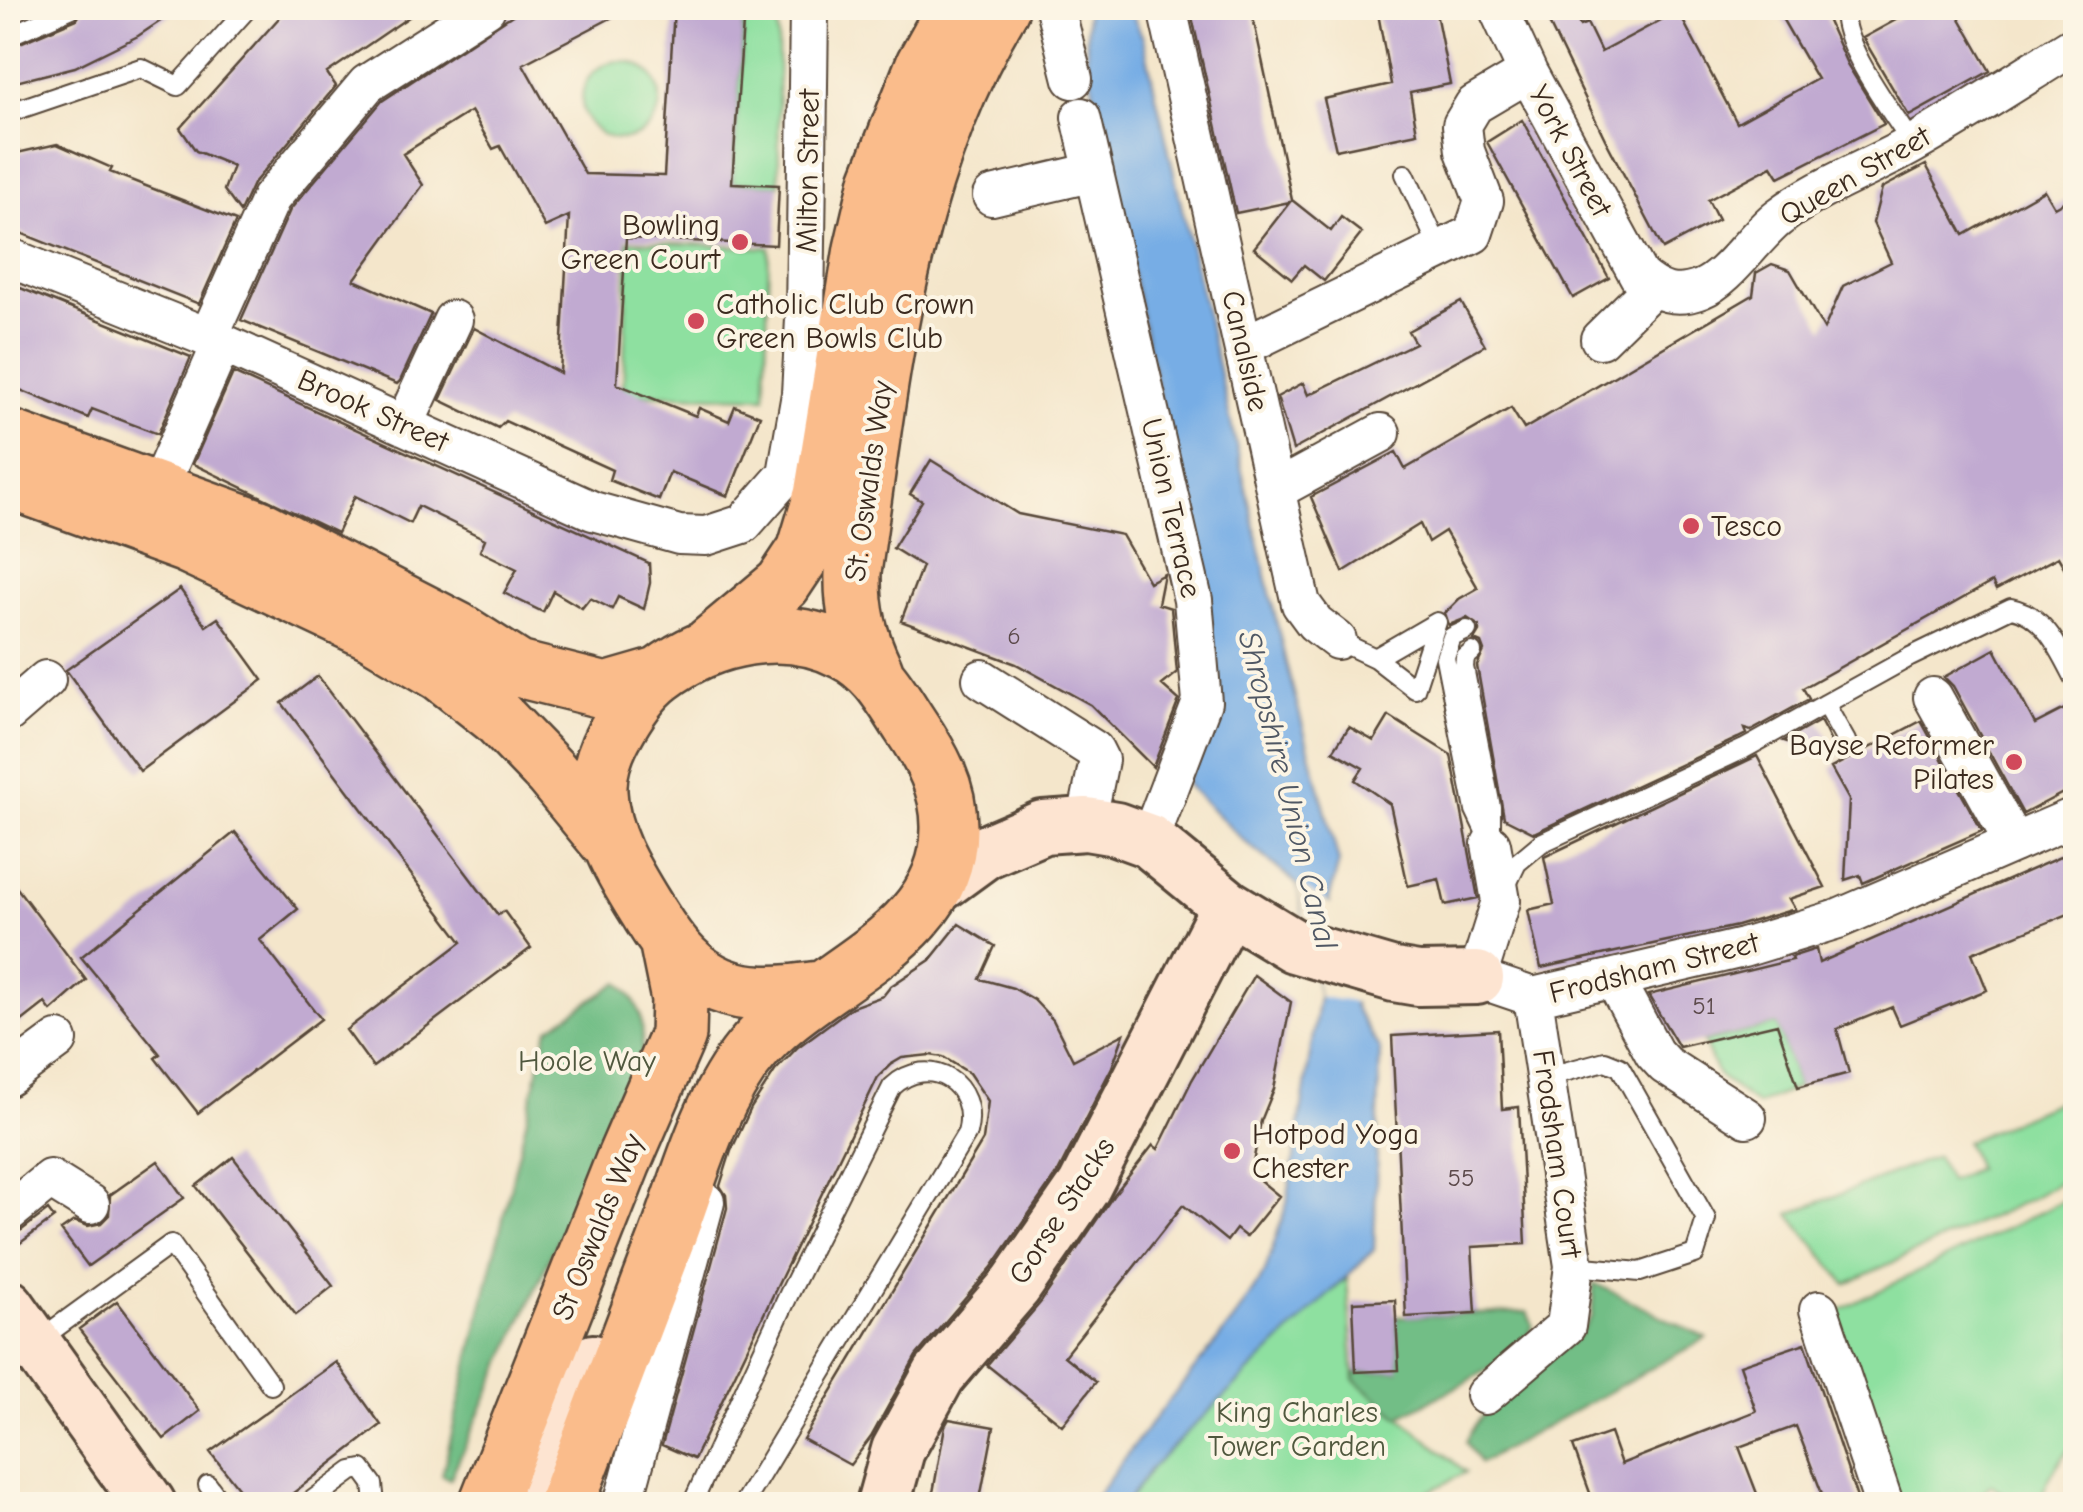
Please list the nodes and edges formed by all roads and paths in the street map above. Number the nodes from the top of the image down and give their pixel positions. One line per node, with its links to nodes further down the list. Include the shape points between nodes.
1 (72, 8): 11 (lane)
2 (248, 8): 15 (lane, via 178,86 142,68)
3 (486, 8): 27 (street, via 367,84 270,198)
4 (810, 8): 29 (street, Milton Street)
5 (955, 8): 20 (highway, St. Oswalds Way, via 924,64)
6 (1001, 8): 43 (highway, St. Oswalds Way, via 941,128 902,262 853,572 854,614)
7 (1056, 8): 14 (street)
8 (1168, 8): 28 (street, Canalside)
9 (1498, 8): 13 (street, York Street)
10 (1846, 8): 17 (lane, via 1853,48)
11 (8, 36)
12 (2076, 44): 17 (street, Queen Street)
13 (1528, 73): 22 (street, via 1474,104 1462,125 1484,201 1473,234); 24 (street, York Street, via 1625,253)
14 (1073, 80)
15 (8, 113)
16 (1081, 117): 18 (street, Union Terrace)
17 (1912, 144): 24 (street, Queen Street, via 1780,216 1706,287 1686,294)
18 (1094, 172): 21 (street); 54 (street, Union Terrace, via 1194,600 1201,685 1202,702)
19 (1406, 174): 22 (lane)
20 (878, 181): 29 (street, Milton Street, via 838,272); 39 (highway, St. Oswalds Way, via 822,495 804,551 782,584)
21 (992, 196)
22 (1441, 252): 28 (street)
23 (8, 257): 27 (street, Brook Street)
24 (1652, 288): 26 (street)
25 (453, 320): 30 (street)
26 (1600, 339)
27 (215, 340): 30 (street, Brook Street); 34 (street)
28 (1244, 346): 35 (street, Canalside)
29 (801, 394): 36 (street, Milton Street, via 788,474)
30 (404, 425): 36 (street, Brook Street, via 593,511 679,535 706,536)
31 (1382, 433): 35 (street)
32 (8, 437): 34 (highway)
33 (8, 480): 55 (highway, via 187,545 372,632 440,673 497,717)
34 (158, 489): 44 (highway, via 257,527 457,630 518,669 606,692)
35 (1276, 490): 38 (street, Canalside, via 1302,604)
36 (743, 524)
37 (1468, 630): 57 (lane, via 1452,637 1445,658 1475,810)
38 (1337, 640): 41 (lane, Canalside)
39 (705, 649): 43 (highway, via 778,634 814,639); 44 (highway)
40 (1472, 652): 57 (lane, via 1464,667 1491,808)
41 (1375, 658)
42 (2070, 658): 47 (lane); 49 (lane, via 2027,611 2011,608)
43 (875, 671): 58 (highway, via 946,790 948,856)
44 (658, 676): 55 (highway, via 604,754 599,789)
45 (982, 679): 53 (street, via 1094,750 1099,760)
46 (46, 680): 50 (street)
47 (2076, 681)
48 (1933, 697): 56 (street)
49 (1825, 704): 51 (lane); 59 (lane, via 1541,843 1517,863)
50 (8, 713)
51 (1846, 741)
52 (2076, 816): 56 (street, Frodsham Street)
53 (1086, 824): 54 (street); 58 (street, via 1042,827 985,852)
54 (1149, 841): 60 (street)
55 (608, 842): 61 (highway)
56 (2014, 843): 63 (street, Frodsham Street, via 1838,919)
57 (1491, 844): 59 (street)
58 (937, 888): 64 (highway, via 893,940)
59 (1501, 901): 62 (street)
60 (1228, 906): 62 (street, Frodsham Street, via 1294,946 1362,966 1418,980); 90 (street, Gorse Stacks, via 1084,1188 1016,1285 939,1375 898,1450)
61 (668, 945): 64 (highway, via 698,975 731,991 779,995); 84 (highway, St Oswalds Way, via 680,999 678,1034)
62 (1478, 978): 65 (street, Frodsham Street)
63 (1614, 979): 65 (street, Frodsham Street); 69 (street, via 1665,1065)
64 (820, 988): 70 (highway, via 765,1034)
65 (1533, 997): 67 (street, Frodsham Court)
66 (58, 1040): 68 (street)
67 (1546, 1076): 74 (street, Frodsham Court); 74 (lane, via 1605,1062 1620,1068 1706,1219 1696,1254 1640,1272)
68 (8, 1077)
69 (1747, 1118)
70 (711, 1120): 73 (highway); 87 (street, via 706,1198)
71 (90, 1204): 72 (street, via 50,1179)
72 (8, 1212)
73 (665, 1242): 85 (street, via 635,1269); 86 (highway)
74 (1574, 1266): 78 (street, Frodsham Court, via 1566,1326)
75 (1819, 1310): 91 (street)
76 (21, 1325): 77 (lane, via 170,1244); 80 (street)
77 (271, 1385)
78 (1485, 1394)
79 (208, 1485): 81 (lane)
80 (149, 1504)
81 (222, 1504)
82 (307, 1504): 83 (lane, via 362,1470 373,1484)
83 (375, 1504)
84 (487, 1504)
85 (537, 1504)
86 (566, 1504)
87 (623, 1504)
88 (692, 1504): 89 (lane, via 892,1087 918,1073 948,1078 970,1106 967,1133)
89 (743, 1504)
90 (883, 1504)
91 (1884, 1504)

